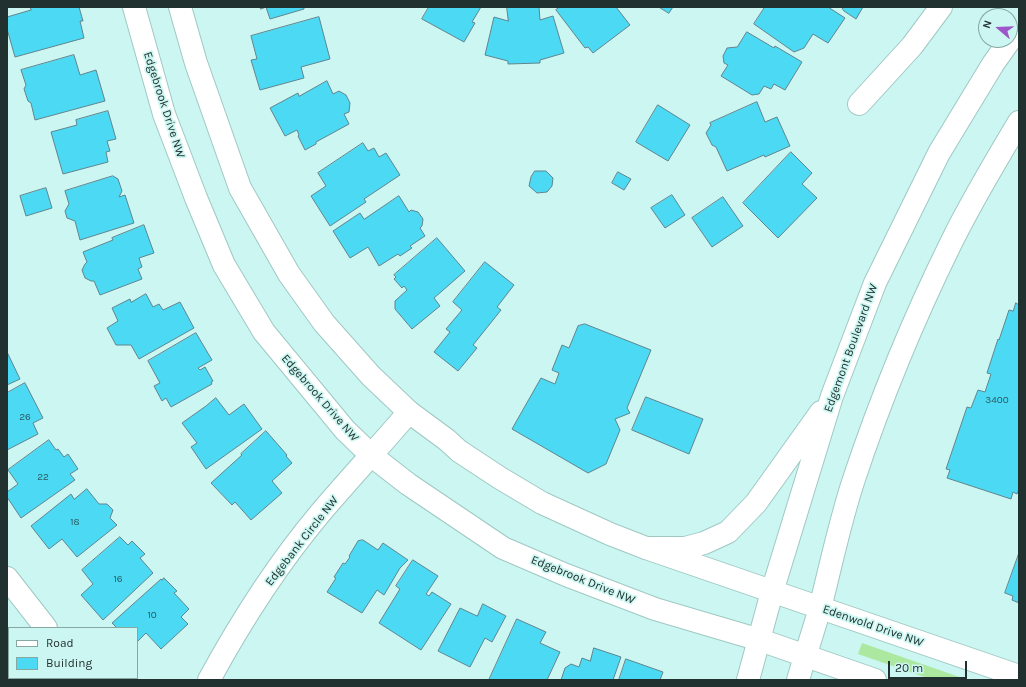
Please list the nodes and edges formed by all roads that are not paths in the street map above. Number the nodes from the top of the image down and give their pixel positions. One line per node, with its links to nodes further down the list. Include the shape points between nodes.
1 (134, 7): 9 (street, Edgebrook Drive NW, via 164,114 224,265 264,332 345,430)
2 (180, 7): 8 (street, via 196,63 238,181 289,274 324,323 371,376)
3 (941, 7): 5 (street, via 912,46)
4 (1004, 48): 7 (street, Edgemont Boulevard NW, via 938,153 875,283)
5 (859, 104)
6 (1019, 122): 13 (street, via 951,242 897,361 854,481)
7 (832, 396): 10 (street, via 756,503 728,532 685,548); 12 (street, Edgemont Boulevard NW)
8 (409, 412): 9 (street, Edgebank Circle NW); 10 (street, via 479,465 542,503)
9 (372, 456): 15 (street, Edgebrook Drive NW, via 408,484 503,548 655,609); 18 (street, Edgebank Circle NW, via 322,511 285,559 226,648)
10 (646, 548): 12 (street)
11 (7, 578): 14 (street)
12 (772, 592): 13 (street, Edenwold Drive NW); 15 (street, Edgemont Boulevard NW)
13 (820, 608): 16 (street); 17 (street, Edenwold Drive NW)
14 (45, 627)
15 (760, 640): 16 (street, Edgebrook Drive NW); 19 (street, Edgemont Boulevard NW)
16 (805, 655): 20 (street); 21 (street)
17 (1019, 676)
18 (209, 680)
19 (748, 680)
20 (798, 680)
21 (875, 680)

